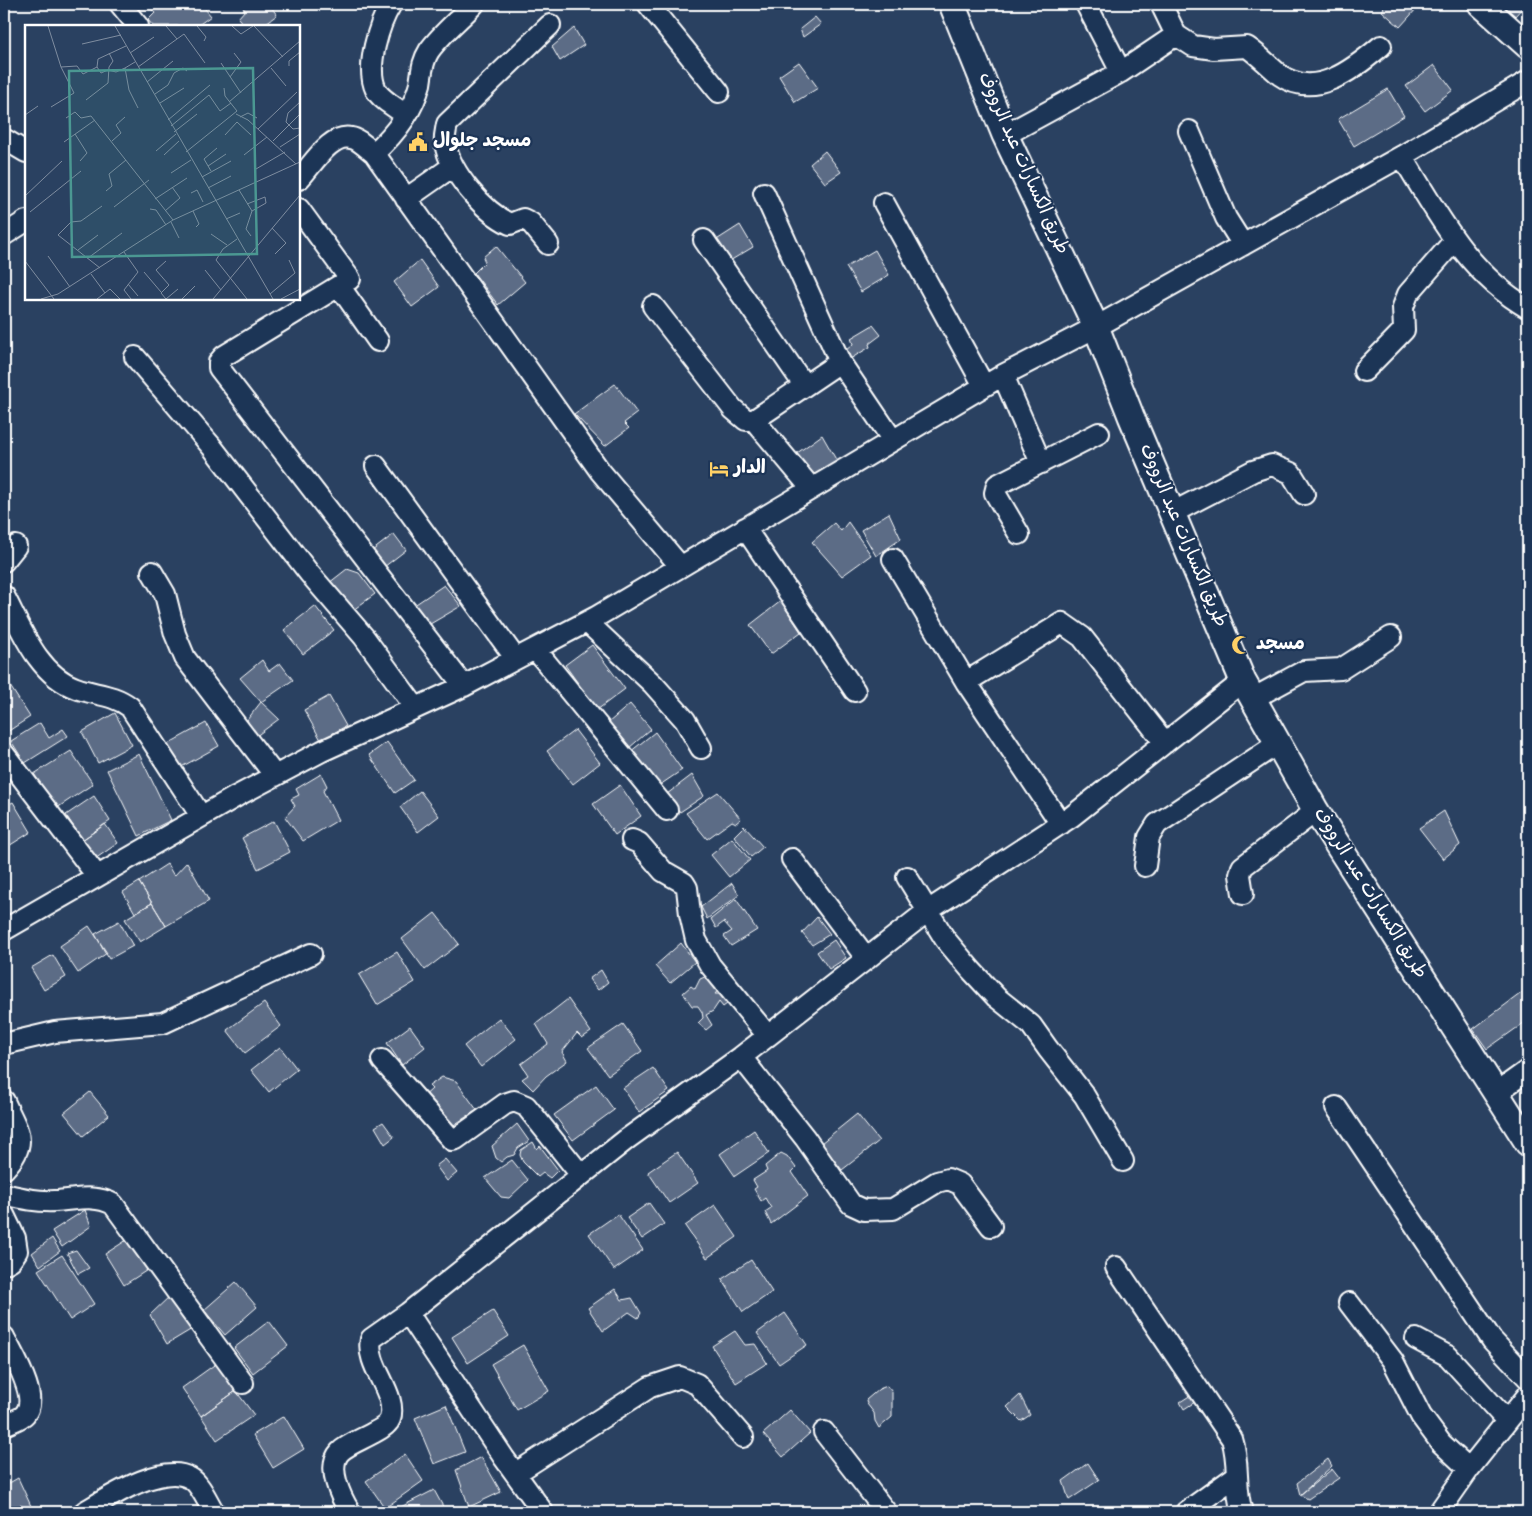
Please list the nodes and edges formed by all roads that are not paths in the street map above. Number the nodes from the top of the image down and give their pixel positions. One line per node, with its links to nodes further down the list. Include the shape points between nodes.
1 (120, 4): 9 (street)
2 (391, 4): 17 (street, via 375,40 376,90)
3 (474, 4): 17 (street, via 430,50)
4 (648, 4): 16 (street)
5 (952, 4): 19 (main road, طريق الكسارات عبد الرووف)
6 (1086, 4): 14 (street)
7 (1161, 4): 11 (street)
8 (1481, 4): 13 (main road)
9 (137, 25)
10 (550, 25): 24 (street, via 447,124 445,143)
11 (1176, 35): 12 (street, via 1193,46 1214,49 1247,47 1281,76 1292,81 1321,84 1336,78); 14 (street)
12 (1381, 46)
13 (1528, 46)
14 (1121, 72): 19 (street)
15 (1528, 81): 23 (street)
16 (719, 92)
17 (406, 115): 22 (street, via 393,136)
18 (1189, 131): 35 (street, via 1226,218)
19 (1005, 135): 39 (main road, طريق الكسارات عبد الرووف)
20 (4, 139): 21 (street)
21 (25, 151)
22 (374, 153): 25 (street, via 353,138 341,137); 27 (street)
23 (1402, 156): 33 (street); 35 (street)
24 (453, 166): 27 (street); 34 (street, via 489,212 510,224 523,219 531,223)
25 (300, 178)
26 (764, 193): 42 (street)
27 (406, 199): 58 (street, via 600,471)
28 (884, 203): 46 (street)
29 (300, 210): 36 (street, via 350,280)
30 (25, 222): 31 (street)
31 (4, 235)
32 (704, 240): 45 (street)
33 (1454, 241): 38 (street, via 1482,274); 43 (street, via 1408,294 1403,308 1404,330)
34 (548, 244)
35 (1243, 245): 39 (street)
36 (340, 287): 40 (street); 66 (street, via 224,356 219,368)
37 (653, 306): 47 (street, via 733,409 746,420)
38 (1528, 308)
39 (1096, 327): 44 (street); 54 (main road, طريق الكسارات عبد الرووف)
40 (378, 341)
41 (135, 357): 69 (street, via 364,637)
42 (840, 362): 45 (street); 49 (street)
43 (1364, 371)
44 (1003, 375): 46 (street); 50 (street)
45 (804, 385): 47 (street)
46 (984, 386): 49 (street)
47 (754, 420): 52 (street)
48 (1099, 433): 50 (street)
49 (892, 439): 52 (street)
50 (1041, 463): 56 (street, via 995,489)
51 (376, 466): 64 (street)
52 (811, 488): 55 (street)
53 (1304, 494): 54 (street, via 1291,473 1272,465 1253,471)
54 (1172, 513): 67 (main road, طريق الكسارات عبد الرووف)
55 (745, 528): 58 (street); 68 (street)
56 (1019, 534)
57 (893, 559): 65 (street)
58 (680, 566): 61 (street)
59 (152, 572): 74 (street, via 165,594 185,658)
60 (4, 596): 77 (street, via 34,651 57,679 76,688 119,699 130,707)
61 (588, 622): 63 (street); 72 (street, via 653,684 685,720)
62 (1391, 637): 67 (street, via 1341,669 1304,671)
63 (535, 649): 64 (street); 75 (street)
64 (516, 659): 66 (street)
65 (966, 682): 70 (street, via 1062,623 1082,636); 78 (street)
66 (464, 686): 69 (street)
67 (1248, 690): 70 (street); 71 (main road, طريق الكسارات عبد الرووف)
68 (855, 691)
69 (415, 707): 74 (street)
70 (1165, 743): 78 (street)
71 (1277, 744): 76 (main road, طريق الكسارات عبد الرووف); 81 (street, via 1157,824 1149,837)
72 (701, 748)
73 (4, 754): 82 (street)
74 (275, 776): 77 (street)
75 (667, 810)
76 (1316, 811): 84 (street, via 1242,867 1240,875); 94 (main road, طريق الكسارات عبد الرووف)
77 (201, 816): 82 (street)
78 (1061, 824): 85 (street)
79 (632, 840): 89 (street, via 639,843 669,876 684,883 696,940 710,964)
80 (792, 859): 88 (street)
81 (1146, 866)
82 (98, 876): 86 (street)
83 (907, 877): 85 (street)
84 (1244, 894)
85 (929, 910): 88 (street); 98 (street, via 945,939 971,970 996,997 1031,1026 1084,1095)
86 (4, 930)
87 (311, 954): 90 (street, via 163,1024 55,1032)
88 (867, 959): 89 (street)
89 (768, 1036): 91 (street)
90 (4, 1044)
91 (741, 1057): 100 (street); 103 (street, via 805,1138 850,1204 864,1210 893,1209 937,1182 948,1179 960,1184)
92 (382, 1060): 100 (street, via 452,1140 514,1101 526,1106)
93 (1528, 1070): 94 (street)
94 (1496, 1093): 97 (main road, طريق الكسارات عبد الرووف)
95 (4, 1100): 99 (street, via 20,1146)
96 (1336, 1106): 110 (street, via 1492,1340)
97 (1528, 1143)
98 (1123, 1161)
99 (4, 1169)
100 (581, 1175): 107 (street)
101 (4, 1194): 111 (street, via 54,1201 103,1198 113,1204)
102 (4, 1215): 104 (street, via 16,1238 17,1250)
103 (990, 1226)
104 (4, 1264)
105 (1116, 1267): 119 (street, via 1232,1439 1237,1455)
106 (1349, 1303): 117 (street, via 1393,1361 1421,1416 1441,1443)
107 (408, 1313): 118 (street); 122 (street, via 371,1339 373,1361 391,1407 390,1420 380,1430 341,1451 334,1459 334,1472 343,1502)
108 (4, 1337): 114 (street, via 27,1384 30,1405 25,1415)
109 (1416, 1339): 113 (street, via 1448,1356)
110 (1528, 1378)
111 (243, 1383)
112 (1528, 1395): 113 (street)
113 (1507, 1422): 117 (street)
114 (4, 1425)
115 (824, 1432): 124 (street)
116 (743, 1437): 118 (street, via 696,1384 680,1377 650,1387)
117 (1469, 1469): 127 (street)
118 (516, 1473): 123 (street)
119 (1236, 1476): 125 (street); 126 (street, via 1236,1496)
120 (84, 1512): 121 (street, via 125,1487 151,1477 180,1474 192,1479)
121 (214, 1512)
122 (350, 1512)
123 (543, 1512)
124 (886, 1512)
125 (1186, 1512)
126 (1242, 1512)
127 (1439, 1512)

